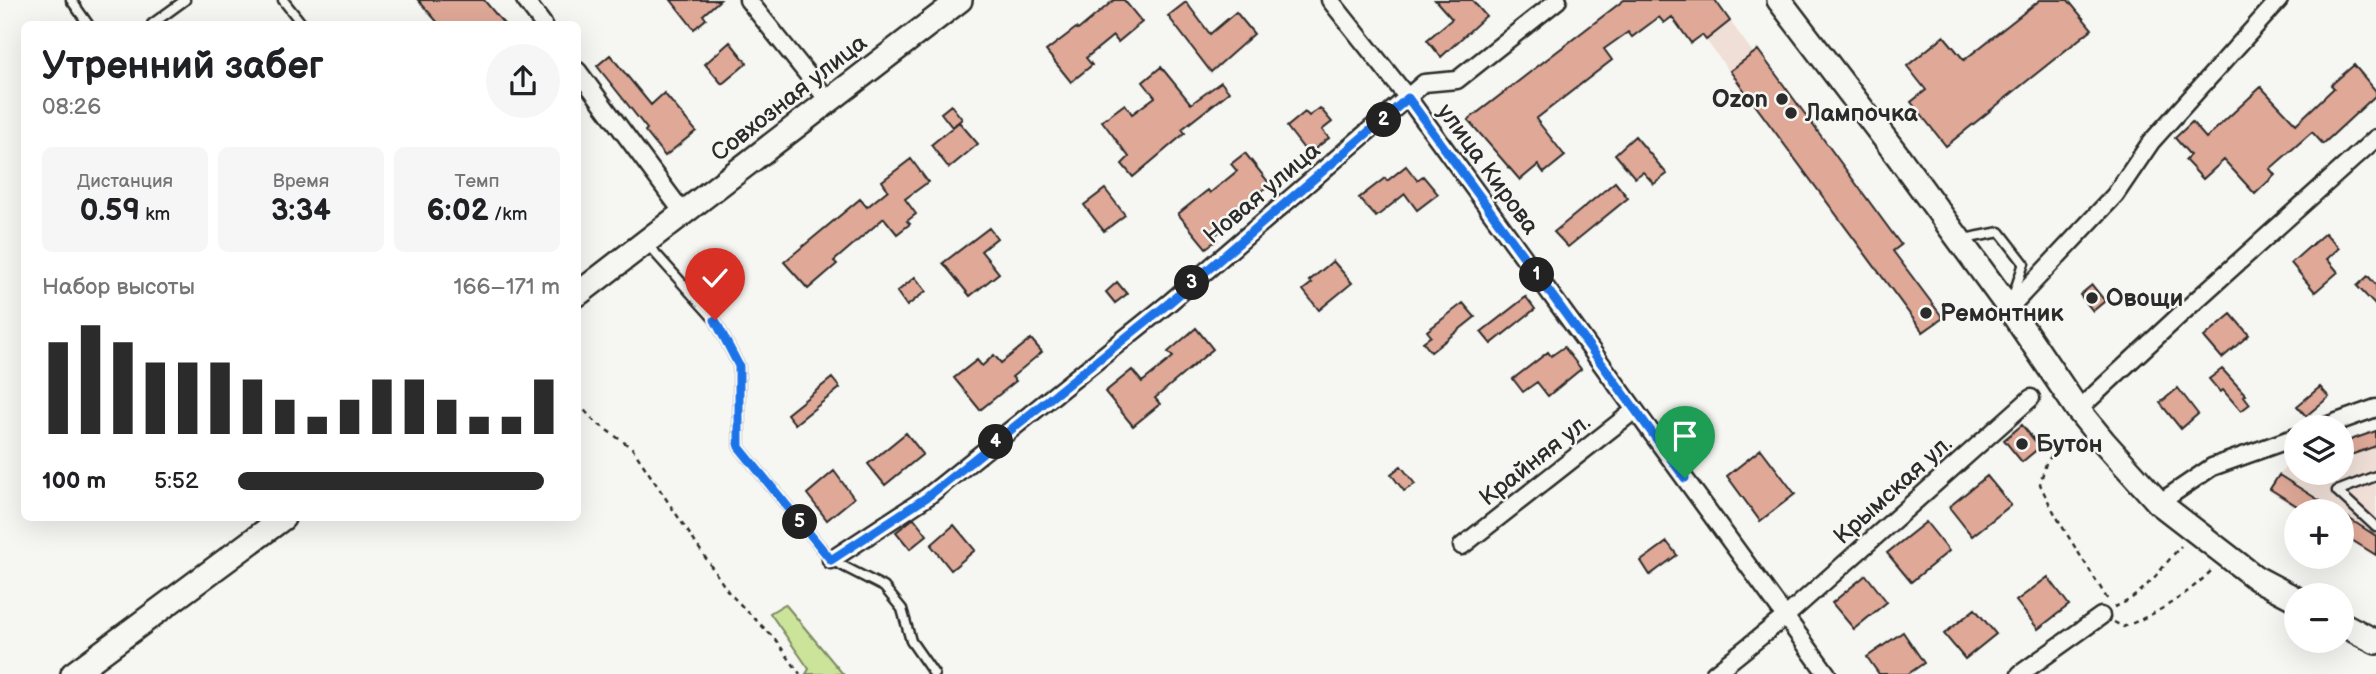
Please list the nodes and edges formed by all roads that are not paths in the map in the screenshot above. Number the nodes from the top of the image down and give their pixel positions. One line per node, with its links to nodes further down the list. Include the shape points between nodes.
1 (71, 0): 11 (lane)
2 (185, 0): 12 (lane)
3 (283, 0): 13 (lane)
4 (525, 0): 14 (street)
5 (748, 0): 17 (street)
6 (960, 0): 17 (main road, Совхозная улица)
7 (1330, 0): 16 (street, улица Кирова)
8 (1558, 0): 16 (street, Новая улица, via 1457,80 1424,83)
9 (1779, 0): 20 (main road)
10 (2279, 0): 23 (street, via 2151,142 2115,195)
11 (86, 21)
12 (156, 21)
13 (300, 21)
14 (541, 21)
15 (581, 75): 19 (street)
16 (1408, 98): 26 (street, улица Кирова); 35 (street, Новая улица, via 1169,303 927,497)
17 (828, 100): 19 (main road, Совхозная улица)
18 (2376, 138): 27 (street)
19 (684, 214): 21 (main road, Совхозная улица)
20 (1959, 240): 23 (main road); 23 (lane, via 2000,232 2024,263)
21 (646, 243): 22 (main road, Совхозная улица); 35 (lane, via 715,320 739,366 739,447)
22 (581, 292)
23 (2009, 308): 27 (main road)
24 (2031, 398): 38 (street, Крымская ул.)
25 (2376, 408): 28 (street)
26 (1635, 410): 34 (street, Крайняя ул.); 38 (street, улица Кирова)
27 (2078, 410): 31 (main road)
28 (2354, 416)
29 (2284, 440): 31 (street, via 2212,467)
30 (2376, 476): 33 (lane, via 2337,491)
31 (2159, 503): 36 (main road, via 2256,578)
32 (279, 521): 41 (main road)
33 (2376, 527)
34 (1462, 546)
35 (831, 560): 42 (lane, via 884,587 902,609 911,641)
36 (2284, 593)
37 (2106, 612): 45 (street)
38 (1786, 616): 43 (street, Крымская ул.); 44 (street, улица Кирова)
39 (2354, 630): 40 (main road)
40 (2376, 642)
41 (74, 674)
42 (934, 674)
43 (1714, 674)
44 (1827, 674)
45 (2020, 674)

